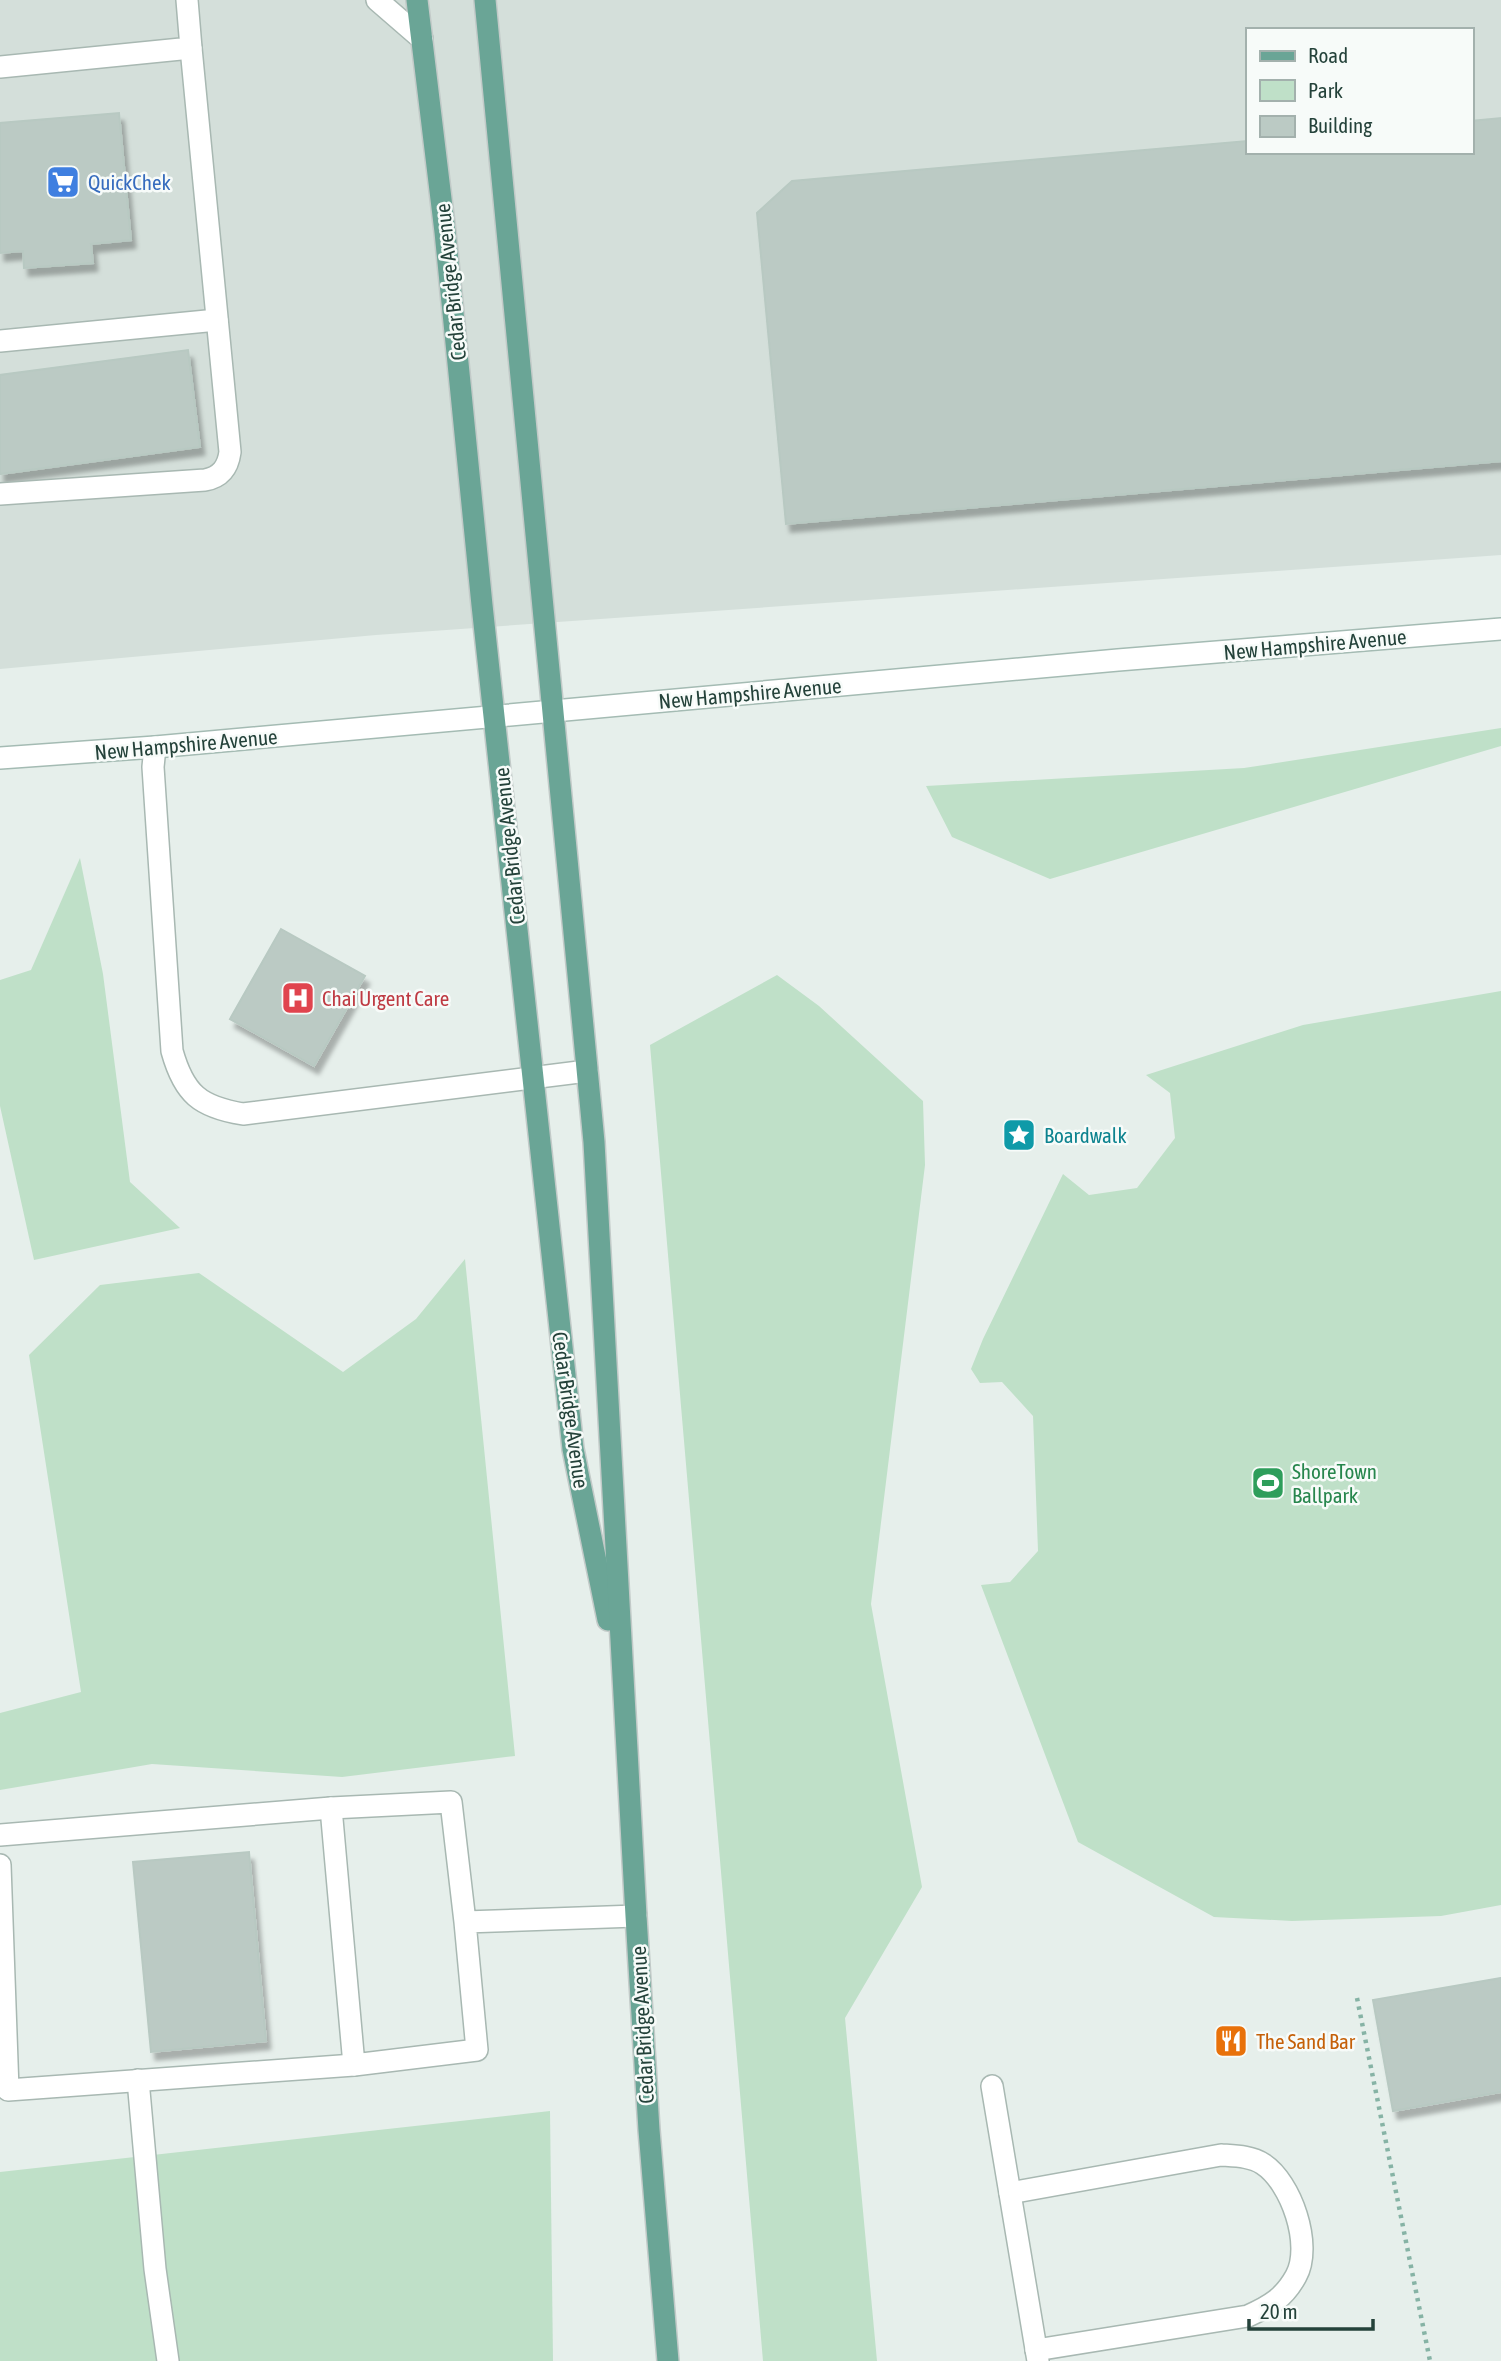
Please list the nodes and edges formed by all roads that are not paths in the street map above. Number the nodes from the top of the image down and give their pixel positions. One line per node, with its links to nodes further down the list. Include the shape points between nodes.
1 (187, 0): 6 (main road)
2 (377, 0): 5 (main road)
3 (417, 0): 5 (main road, Cedar Bridge Avenue)
4 (485, 0): 12 (main road, Cedar Bridge Avenue)
5 (422, 39): 13 (main road, Cedar Bridge Avenue)
6 (191, 48): 7 (main road); 8 (main road)
7 (0, 66)
8 (217, 320): 9 (main road); 10 (main road, via 230,452 224,471 205,481)
9 (0, 341)
10 (0, 494)
11 (1501, 629): 12 (main road, New Hampshire Avenue)
12 (553, 711): 13 (main road, New Hampshire Avenue); 16 (main road, Cedar Bridge Avenue)
13 (496, 717): 14 (main road, New Hampshire Avenue); 17 (main road, Cedar Bridge Avenue)
14 (155, 747): 15 (main road, New Hampshire Avenue); 17 (main road, via 173,1051 178,1074 197,1098 216,1109 243,1114)
15 (0, 758)
16 (587, 1071): 17 (main road); 18 (main road, Cedar Bridge Avenue)
17 (534, 1076): 18 (main road, Cedar Bridge Avenue, via 573,1450)
18 (622, 1689): 22 (main road, Cedar Bridge Avenue)
19 (331, 1808): 20 (main road); 23 (main road, via 451,1802); 24 (main road)
20 (0, 1835)
21 (0, 1866): 25 (main road, via 8,2090)
22 (636, 1916): 23 (main road); 30 (main road, Cedar Bridge Avenue)
23 (465, 1923): 24 (main road, via 477,2050)
24 (354, 2065): 25 (main road)
25 (138, 2080): 29 (main road)
26 (992, 2086): 27 (main road)
27 (1010, 2193): 28 (main road); 28 (main road, via 1221,2155 1242,2156 1262,2162 1276,2175 1295,2209 1299,2231 1298,2273 1272,2305 1248,2316)
28 (1037, 2355)
29 (168, 2361)
30 (668, 2361)

